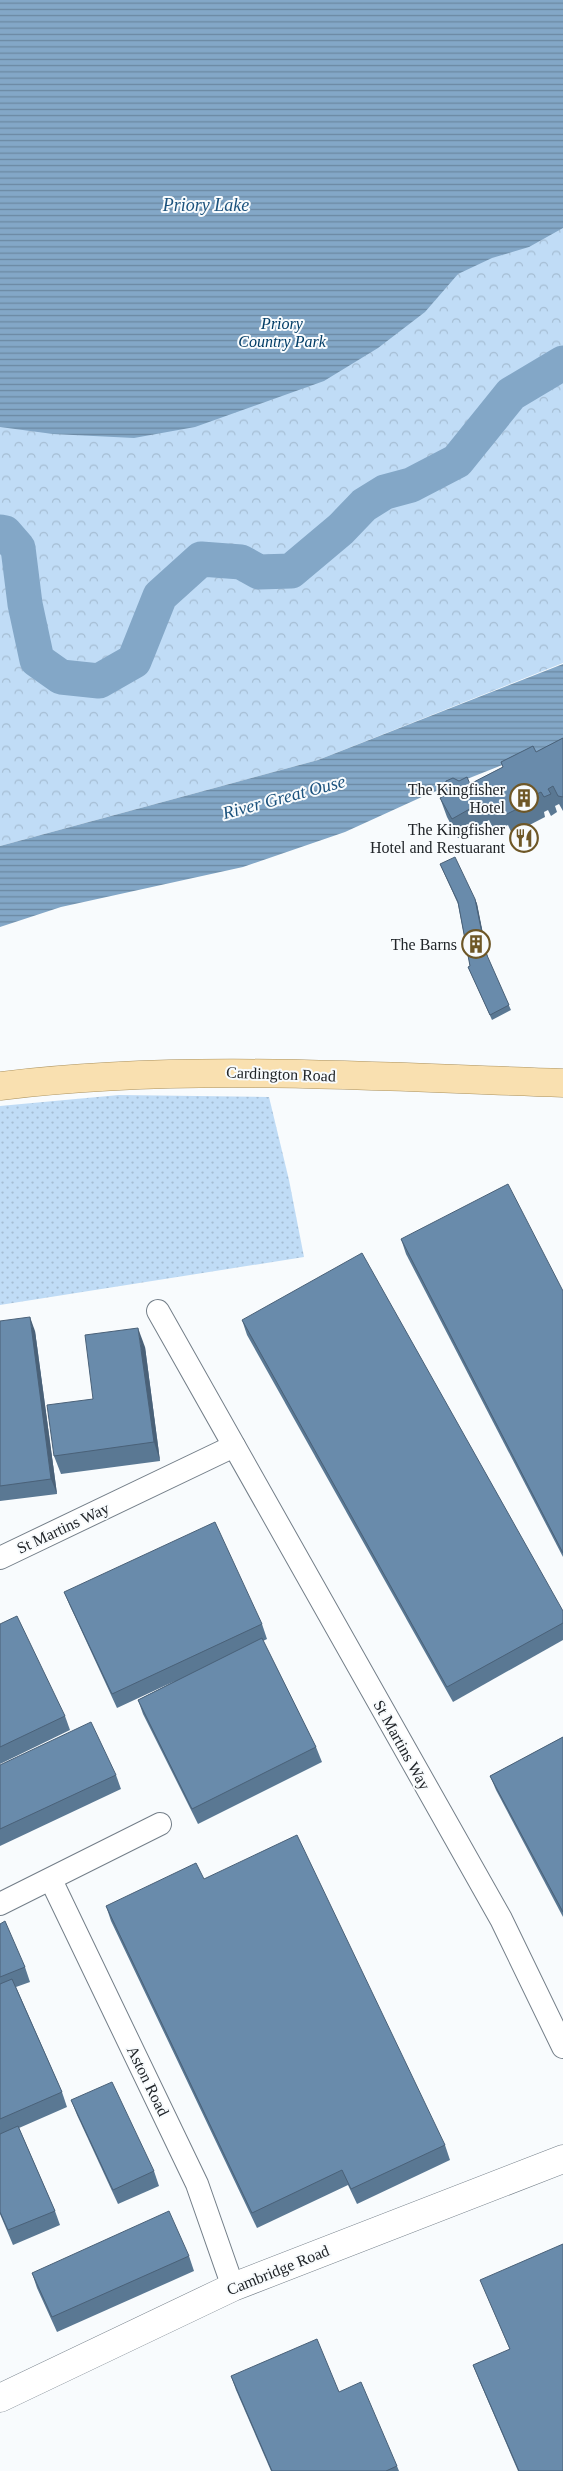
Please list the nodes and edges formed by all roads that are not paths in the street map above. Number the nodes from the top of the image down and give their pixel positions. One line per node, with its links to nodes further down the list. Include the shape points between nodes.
1 (563, 1083): 2 (main road, Cardington Road, via 210,1072 53,1079)
2 (0, 1086)
3 (158, 1311): 4 (street, St Martins Way)
4 (234, 1446): 5 (street, St Martins Way); 9 (street, St Martins Way, via 501,1919)
5 (0, 1558)
6 (160, 1824): 7 (street)
7 (51, 1880): 8 (street); 11 (street, Aston Road, via 197,2184)
8 (0, 1904)
9 (563, 2047)
10 (563, 2159): 11 (street, Cambridge Road)
11 (233, 2287): 12 (street, Cambridge Road)
12 (0, 2398)

